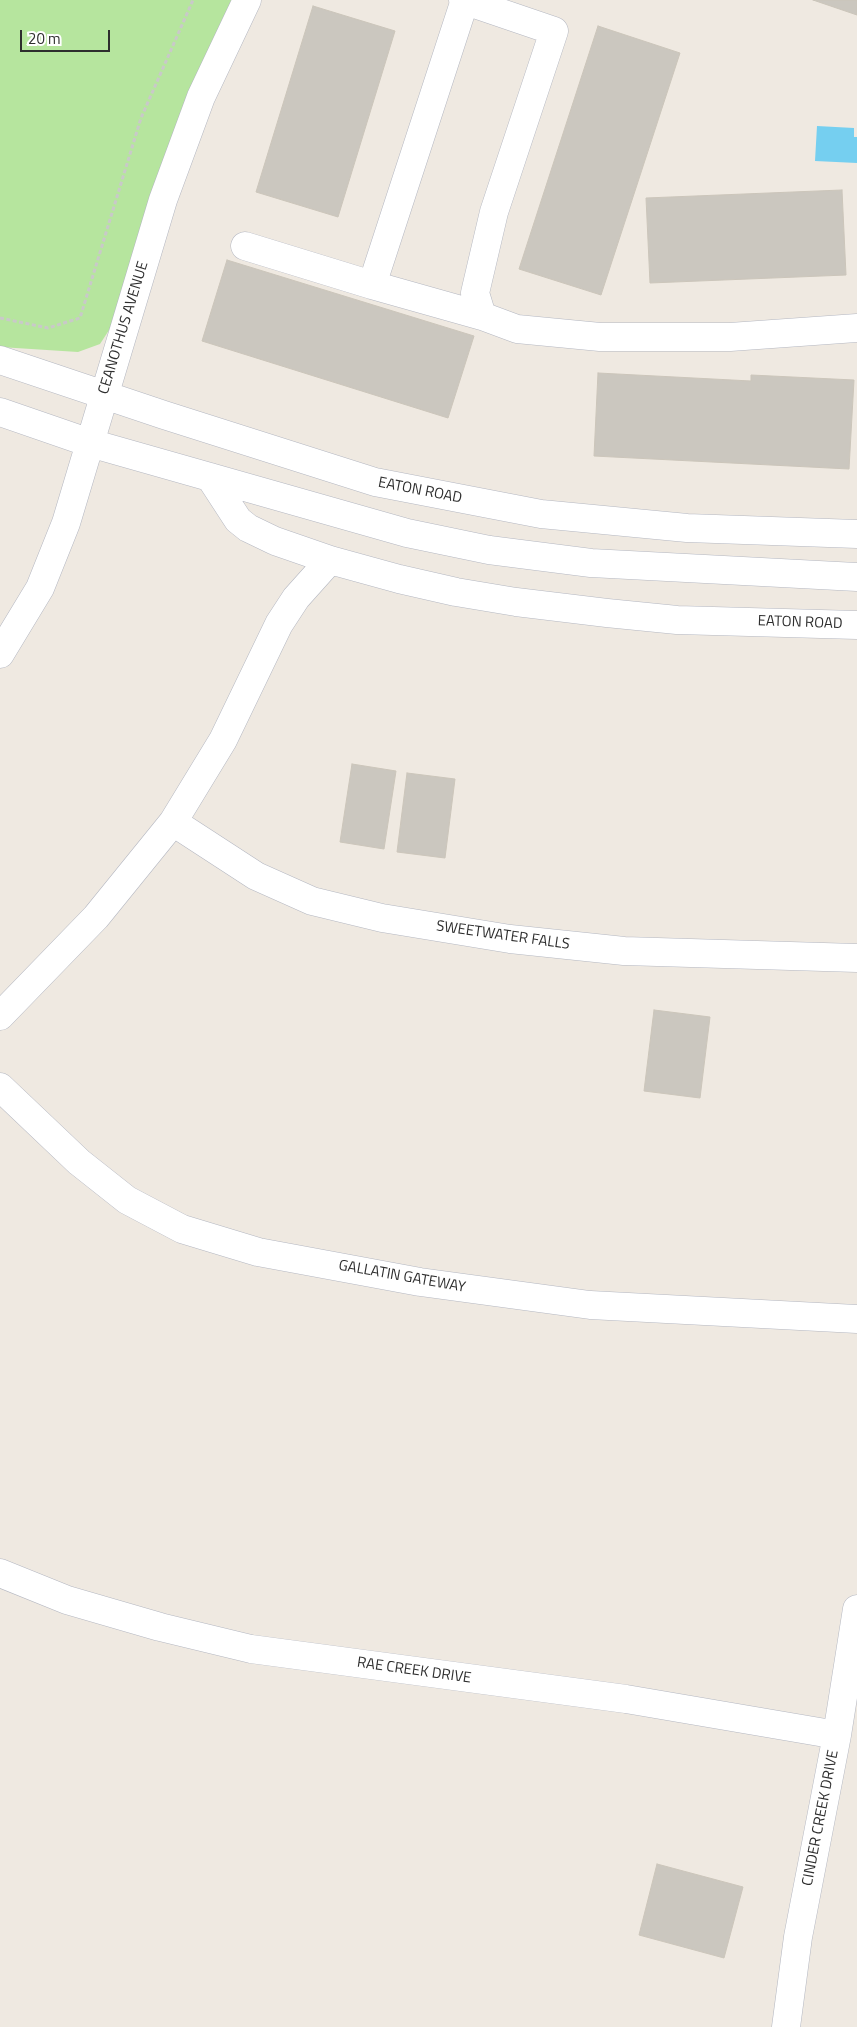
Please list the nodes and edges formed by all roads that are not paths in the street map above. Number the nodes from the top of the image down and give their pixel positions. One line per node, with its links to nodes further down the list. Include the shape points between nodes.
1 (246, 0): 8 (street, CEANOTHUS AVENUE, via 182,146)
2 (464, 0): 4 (street); 5 (street, via 554,31 494,212 475,293)
3 (245, 246): 4 (street)
4 (372, 285): 5 (street)
5 (482, 316): 6 (street, via 517,329 600,336 730,337)
6 (857, 328)
7 (0, 360): 8 (street, EATON ROAD)
8 (104, 394): 10 (street, CEANOTHUS AVENUE); 12 (street, EATON ROAD, via 375,482 541,514 667,526)
9 (0, 412): 10 (street)
10 (90, 443): 11 (street); 16 (street, CEANOTHUS AVENUE, via 66,523 40,588)
11 (210, 477): 13 (street, EATON ROAD, via 238,520 248,528); 14 (street, via 407,533 489,550 591,563)
12 (857, 534)
13 (330, 560): 15 (street, EATON ROAD, via 456,592 607,613 677,620); 17 (street, via 296,598 279,624 223,740)
14 (857, 577)
15 (857, 625)
16 (0, 654)
17 (173, 822): 18 (street, SWEETWATER FALLS, via 256,876 312,901 382,918 510,939 624,951); 19 (street, via 96,917)
18 (857, 958)
19 (0, 1016)
20 (0, 1087): 21 (street, GALLATIN GATEWAY, via 78,1162 127,1200 182,1229 258,1252 420,1282 590,1305)
21 (857, 1319)
22 (0, 1573): 24 (street, RAE CREEK DRIVE, via 67,1600 251,1649 626,1699)
23 (857, 1609): 24 (street, CINDER CREEK DRIVE)
24 (837, 1735): 25 (street, CINDER CREEK DRIVE, via 798,1936)
25 (786, 2027)

